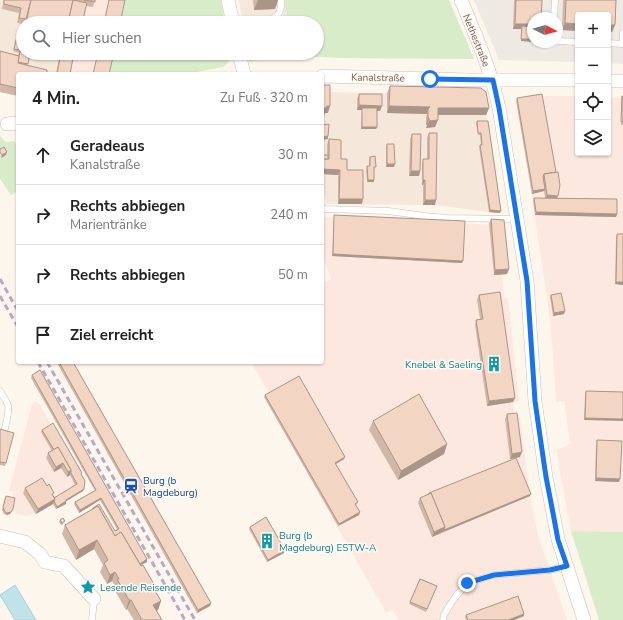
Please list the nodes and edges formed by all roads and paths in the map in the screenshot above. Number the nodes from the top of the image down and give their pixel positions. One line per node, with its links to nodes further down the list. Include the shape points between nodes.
1 (228, 0): 6 (street)
2 (281, 0): 7 (lane, via 281,10)
3 (461, 0): 15 (street, Nethestraße)
4 (554, 0): 5 (lane)
5 (554, 12)
6 (231, 16)
7 (277, 16)
8 (623, 33): 11 (lane, via 623,44)
9 (563, 41): 10 (lane)
10 (575, 42)
11 (611, 43)
12 (241, 60): 13 (street)
13 (244, 72)
14 (324, 76): 15 (street, Kanalstraße)
15 (493, 80): 16 (street, Kanalstraße); 20 (street, Nethestraße)
16 (575, 80)
17 (611, 81): 18 (street)
18 (623, 81)
19 (324, 208): 20 (lane, via 388,211 447,218)
20 (518, 219): 24 (street, Nethestraße, via 527,281 535,401 558,540)
21 (0, 391): 22 (lane, via 8,406 8,414)
22 (0, 446)
23 (0, 536): 25 (street, via 25,542 40,554 45,562 64,566)
24 (567, 566): 27 (lane, via 494,575 467,583 453,600); 28 (street, Nethestraße)
25 (94, 599): 26 (lane)
26 (92, 620)
27 (443, 620)
28 (584, 620)

